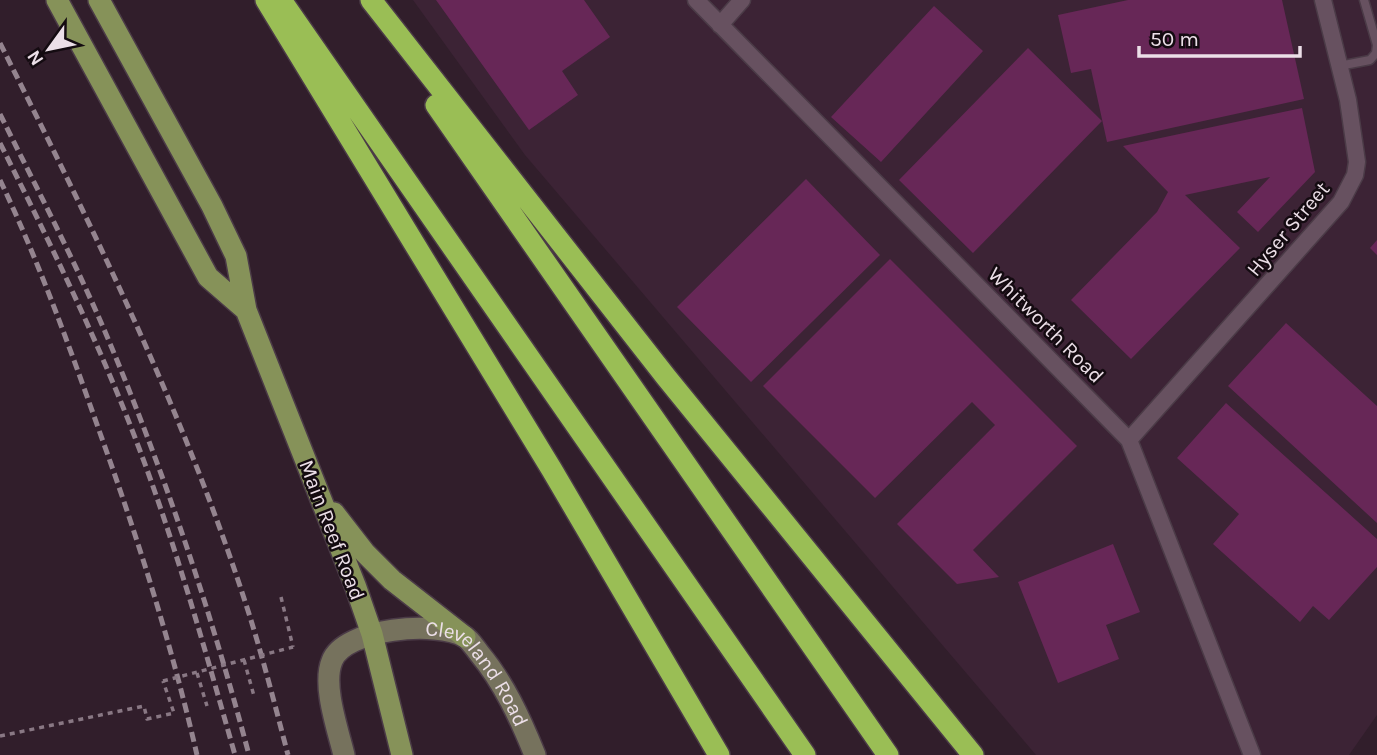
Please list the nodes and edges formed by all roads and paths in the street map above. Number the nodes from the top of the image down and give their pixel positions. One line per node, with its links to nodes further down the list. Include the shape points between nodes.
1 (57, 0): 13 (main road, Main Reef Road, via 208,277)
2 (99, 0): 13 (main road, Main Reef Road, via 236,256)
3 (266, 0): 27 (highway, via 545,458)
4 (282, 0): 28 (highway)
5 (363, 0): 29 (highway)
6 (371, 0): 30 (highway, via 666,377)
7 (696, 0): 11 (street, Whitworth Road)
8 (742, 0): 11 (street)
9 (1323, 0): 12 (street, Hyser Street)
10 (1364, 0): 12 (lane, via 1376,53 1370,60)
11 (720, 24): 14 (street, Whitworth Road)
12 (1339, 66): 14 (street, Hyser Street, via 1357,162 1348,191)
13 (246, 310): 15 (main road, Main Reef Road)
14 (1129, 440): 31 (street, Whitworth Road)
15 (318, 492): 17 (main road, Main Reef Road); 18 (main road, via 373,562)
16 (281, 597): 19 (path, bridge, via 293,647)
17 (372, 634): 18 (street, Cleveland Road, via 429,629); 24 (street, Cleveland Road, via 350,642 331,662 330,694); 25 (main road, Main Reef Road)
18 (465, 637): 26 (street, Cleveland Road, via 509,697)
19 (244, 660): 20 (path, bridge); 21 (path)
20 (197, 673): 22 (path); 23 (path, bridge, via 163,681 174,713 147,719 144,706)
21 (254, 696)
22 (207, 706)
23 (0, 736)
24 (344, 755)
25 (402, 755)
26 (535, 755)
27 (719, 755)
28 (805, 755)
29 (888, 755)
30 (973, 755)
31 (1252, 755)

